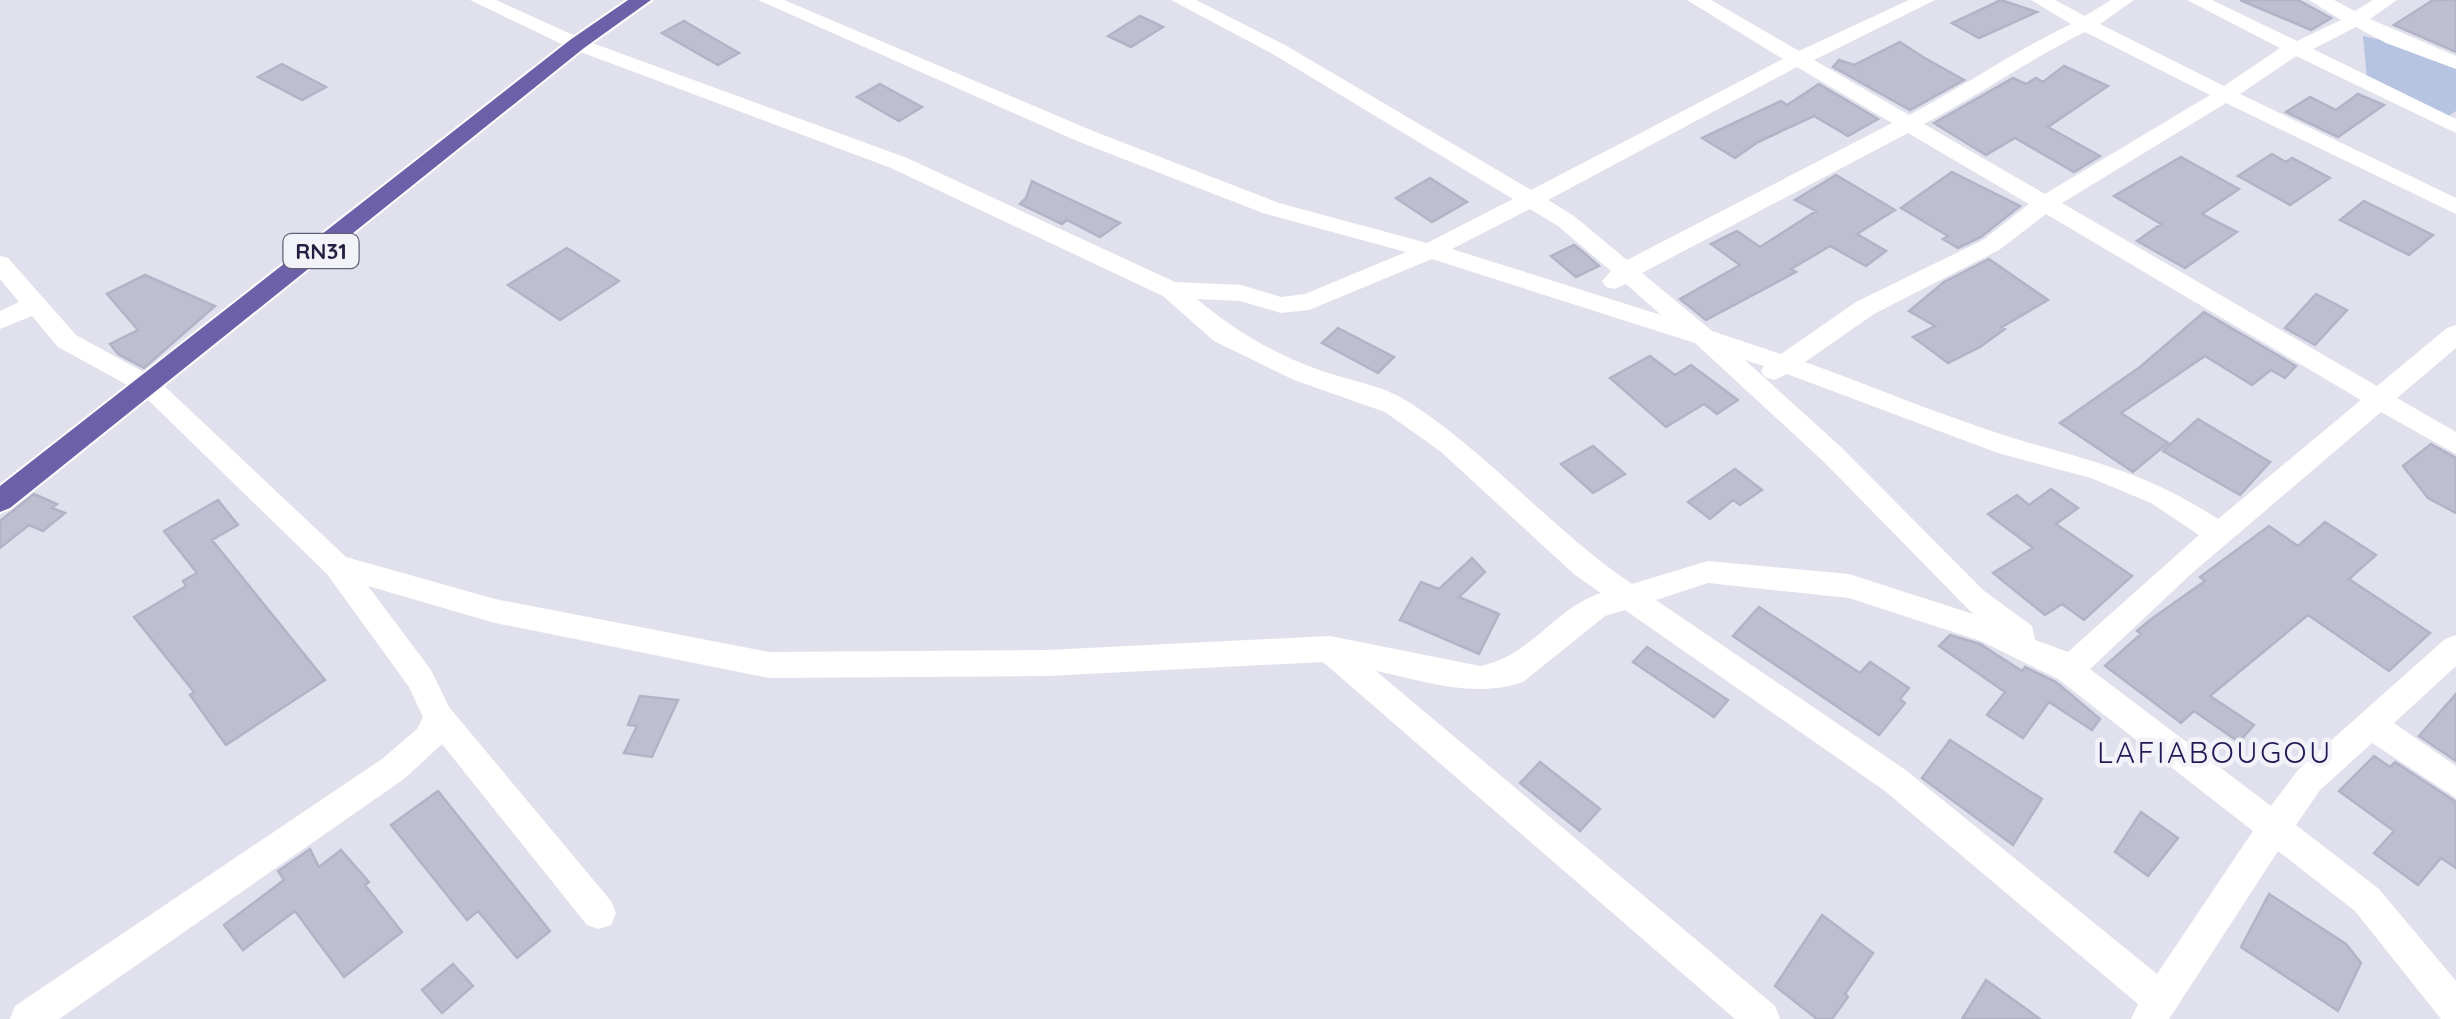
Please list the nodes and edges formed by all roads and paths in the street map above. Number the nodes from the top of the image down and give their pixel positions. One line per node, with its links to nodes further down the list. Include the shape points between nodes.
1 (480, 0): 14 (street)
2 (641, 0): 14 (main road, RN31)
3 (768, 0): 24 (street, via 1186,177)
4 (1181, 0): 21 (street)
5 (1697, 0): 16 (street)
6 (1925, 0): 16 (street)
7 (2040, 0): 13 (street)
8 (2124, 0): 13 (street)
9 (2196, 0): 15 (street)
10 (2319, 0): 12 (street)
11 (2387, 0): 12 (street)
12 (2357, 17): 15 (street); 17 (street)
13 (2086, 24): 18 (street); 19 (street)
14 (577, 44): 27 (street, via 899,163); 35 (main road, RN31)
15 (2294, 50): 18 (street); 20 (street)
16 (1802, 60): 19 (street); 21 (street, via 1736,88)
17 (2456, 63)
18 (2227, 94): 22 (street); 23 (street)
19 (1906, 122): 22 (street); 26 (street)
20 (2455, 125)
21 (1530, 199): 24 (street); 26 (street)
22 (2044, 204): 33 (street, via 1991,245 1865,308); 36 (street)
23 (2456, 207)
24 (1426, 253): 27 (street, via 1309,302 1281,305 1241,293); 28 (street)
25 (0, 264): 29 (street)
26 (1626, 271): 28 (street); 32 (street)
27 (1171, 290): 41 (street, via 1223,334 1303,374 1394,405 1449,444 1586,567)
28 (1592, 300): 32 (street)
29 (34, 305): 30 (street); 35 (street, via 67,341)
30 (0, 321)
31 (2456, 334): 36 (street)
32 (1708, 340): 33 (street); 34 (street)
33 (1786, 364): 34 (street); 39 (street, via 1973,434 2097,470 2161,496)
34 (1752, 385): 44 (street, via 1833,456 1973,598)
35 (149, 386): 38 (main road, RN31); 40 (street)
36 (2380, 400): 37 (street); 39 (street)
37 (2456, 444)
38 (0, 502)
39 (2219, 534): 44 (street)
40 (337, 566): 43 (street, via 495,611 768,666 1047,663); 45 (street, via 420,680)
41 (1632, 596): 43 (street, via 1596,608 1512,673 1480,679); 44 (street, via 1708,572 1849,586 1990,632); 50 (street, via 1896,781)
42 (2456, 648): 46 (street)
43 (1330, 649): 53 (street)
44 (2069, 670): 48 (street)
45 (438, 717): 49 (street); 52 (street, via 429,738 392,768)
46 (2373, 726): 47 (street); 48 (street, via 2309,780)
47 (2456, 784)
48 (2274, 827): 50 (street); 51 (street, via 2367,900)
49 (599, 912)
50 (2155, 1009)
51 (2456, 1009)
52 (28, 1019)
53 (1762, 1019)

